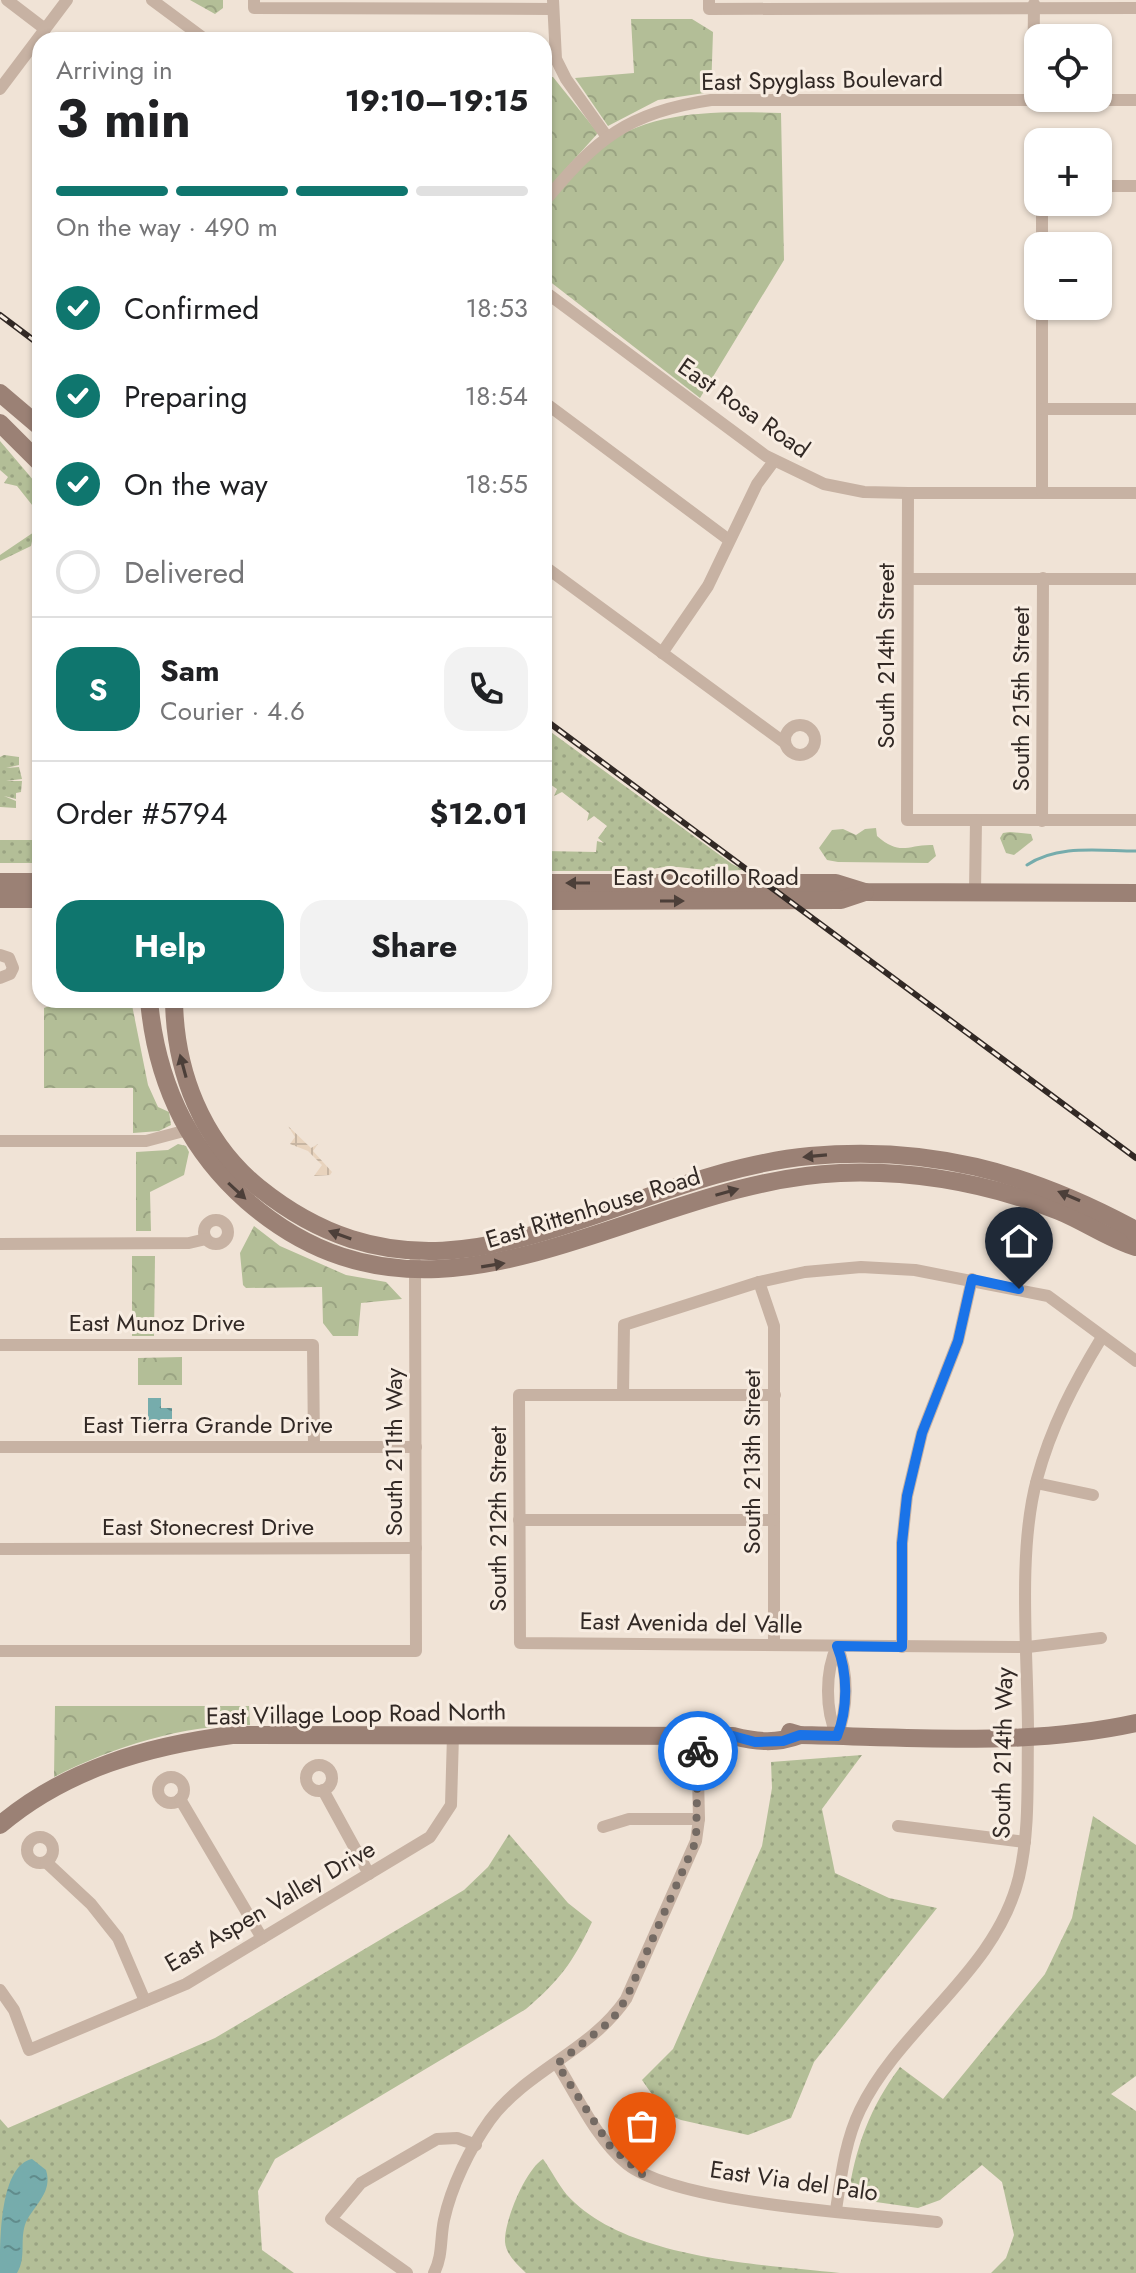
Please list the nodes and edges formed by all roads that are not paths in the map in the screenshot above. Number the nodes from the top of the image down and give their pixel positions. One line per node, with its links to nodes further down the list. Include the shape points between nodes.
1 (7, 0): 10 (street)
2 (67, 0): 10 (street)
3 (152, 0): 12 (street)
4 (254, 4): 5 (street)
5 (553, 4): 18 (street, via 556,59)
6 (709, 4): 7 (street)
7 (1034, 4): 8 (street); 9 (street)
8 (1136, 8)
9 (1034, 24)
10 (45, 29): 11 (street)
11 (43, 32)
12 (195, 32)
13 (32, 46): 14 (street)
14 (0, 89)
15 (1112, 100): 16 (street, East Spyglass Boulevard)
16 (1136, 100)
17 (1024, 101): 18 (street, East Spyglass Boulevard, via 711,100 656,110)
18 (607, 137): 21 (street, East Spyglass Boulevard)
19 (1112, 186): 20 (street)
20 (1136, 186)
21 (552, 193)
22 (552, 297): 33 (street, East Rosa Road)
23 (1042, 320): 27 (street)
24 (0, 393): 29 (main road)
25 (0, 406): 31 (main road)
26 (552, 408): 37 (street)
27 (1042, 409): 28 (street); 34 (street)
28 (1136, 409)
29 (32, 419)
30 (0, 423): 32 (main road)
31 (32, 426)
32 (32, 455)
33 (774, 461): 35 (street, East Rosa Road, via 845,489); 37 (street)
34 (1042, 492): 35 (street, East Rosa Road); 36 (street, East Rosa Road)
35 (908, 493): 40 (street, South 214th Street)
36 (1136, 493)
37 (729, 540): 42 (street, via 708,586)
38 (552, 572): 42 (street)
39 (1043, 578): 40 (street); 41 (street); 46 (street, South 215th Street)
40 (908, 579): 44 (street, South 214th Street, via 907,820)
41 (1136, 579)
42 (662, 653): 43 (street)
43 (785, 743)
44 (976, 820): 46 (street); 51 (street)
45 (1136, 820): 46 (street)
46 (1042, 821)
47 (0, 882): 48 (main road)
48 (32, 882)
49 (552, 883): 50 (main road, East Ocotillo Road, one-way to 49, via 836,883)
50 (865, 892): 51 (main road, East Ocotillo Road); 55 (main road, East Ocotillo Road, one-way to 50, via 815,901)
51 (975, 892): 52 (main road, East Ocotillo Road)
52 (1136, 893)
53 (0, 899): 54 (main road)
54 (32, 899)
55 (552, 901)
56 (0, 955): 57 (street, via 9,958 13,968)
57 (0, 978)
58 (150, 1008): 60 (main road, East Rittenhouse Road, via 157,1059)
59 (175, 1008): 60 (main road, East Rittenhouse Road, one-way to 59)
60 (196, 1128): 61 (street, via 146,1141); 66 (main road, East Rittenhouse Road, via 293,1212 336,1235)
61 (0, 1141)
62 (1136, 1234): 66 (main road, East Rittenhouse Road, one-way to 66, via 1072,1196 1016,1176 922,1157 852,1153 721,1174 491,1247)
63 (206, 1239): 64 (street)
64 (0, 1244)
65 (1136, 1247): 66 (main road, East Rittenhouse Road, one-way to 65, via 454,1270 515,1260 762,1182 838,1173 920,1175 999,1190)
66 (415, 1262): 76 (street, South 211th Way)
67 (972, 1279): 68 (street, via 861,1267); 69 (street, via 1048,1296); 87 (street, via 958,1341 922,1433 907,1496)
68 (759, 1282): 72 (street, via 624,1325); 73 (street, South 213th Street, via 774,1326)
69 (1102, 1337): 71 (street); 77 (street, South 214th Way, via 1054,1426)
70 (0, 1345): 75 (street, East Munoz Drive, via 313,1345)
71 (1136, 1361)
72 (623, 1395): 73 (street); 79 (street, South 212th Street, via 519,1395)
73 (775, 1395): 80 (street, South 213th Street)
74 (0, 1447): 75 (street, East Tierra Grande Drive)
75 (314, 1447): 76 (street, East Tierra Grande Drive)
76 (416, 1447): 81 (street, South 211th Way)
77 (1036, 1483): 78 (street); 88 (street, South 214th Way, via 1028,1548)
78 (1093, 1495)
79 (519, 1520): 80 (street); 84 (street, South 212th Street)
80 (774, 1520): 85 (street, South 213th Street)
81 (416, 1548): 82 (street, East Stonecrest Drive); 89 (street, South 211th Way, via 416,1651)
82 (0, 1549)
83 (1101, 1638): 88 (street, East Avenida del Valle)
84 (520, 1643): 85 (street, East Avenida del Valle)
85 (774, 1645): 86 (street, East Avenida del Valle)
86 (837, 1646): 87 (street, East Avenida del Valle); 93 (street, via 844,1663 844,1719)
87 (902, 1647): 88 (street, East Avenida del Valle)
88 (1028, 1647): 94 (street, South 214th Way)
89 (0, 1651)
90 (1136, 1723): 94 (main road, East Village Loop Road North, via 1085,1734)
91 (453, 1735): 92 (main road, East Village Loop Road North); 98 (main road, East Village Loop Road North, via 232,1735 177,1742 75,1777); 103 (street, East Aspen Valley Drive, via 454,1793 446,1816 430,1837)
92 (697, 1736): 93 (main road, East Village Loop Road North, via 783,1730); 97 (street)
93 (837, 1736): 94 (main road, East Village Loop Road North)
94 (1028, 1737): 101 (street, South 214th Way)
95 (323, 1790): 103 (street)
96 (180, 1799): 104 (street)
97 (699, 1819): 100 (street, via 629,1819); 107 (street, via 696,1841 626,1999 612,2020)
98 (0, 1825)
99 (898, 1826): 101 (street)
100 (603, 1827)
101 (1025, 1842): 109 (street, South 214th Way, via 1018,1879 988,1946 883,2074 860,2111 845,2154)
102 (46, 1862): 106 (street, via 118,1938)
103 (369, 1874): 104 (street, East Aspen Valley Drive)
104 (262, 1938): 106 (street, East Aspen Valley Drive, via 186,1984)
105 (0, 1990): 106 (street, East Aspen Valley Drive, via 29,2050)
106 (145, 2001)
107 (557, 2064): 108 (street, via 505,2102); 109 (street, East Via del Palo, via 610,2146 642,2174 758,2202)
108 (476, 2145): 111 (street, via 457,2138 437,2139 361,2183 331,2219); 112 (street, via 448,2202 441,2259)
109 (836, 2210): 110 (street, East Via del Palo)
110 (937, 2222)
111 (407, 2273)
112 (434, 2273)

